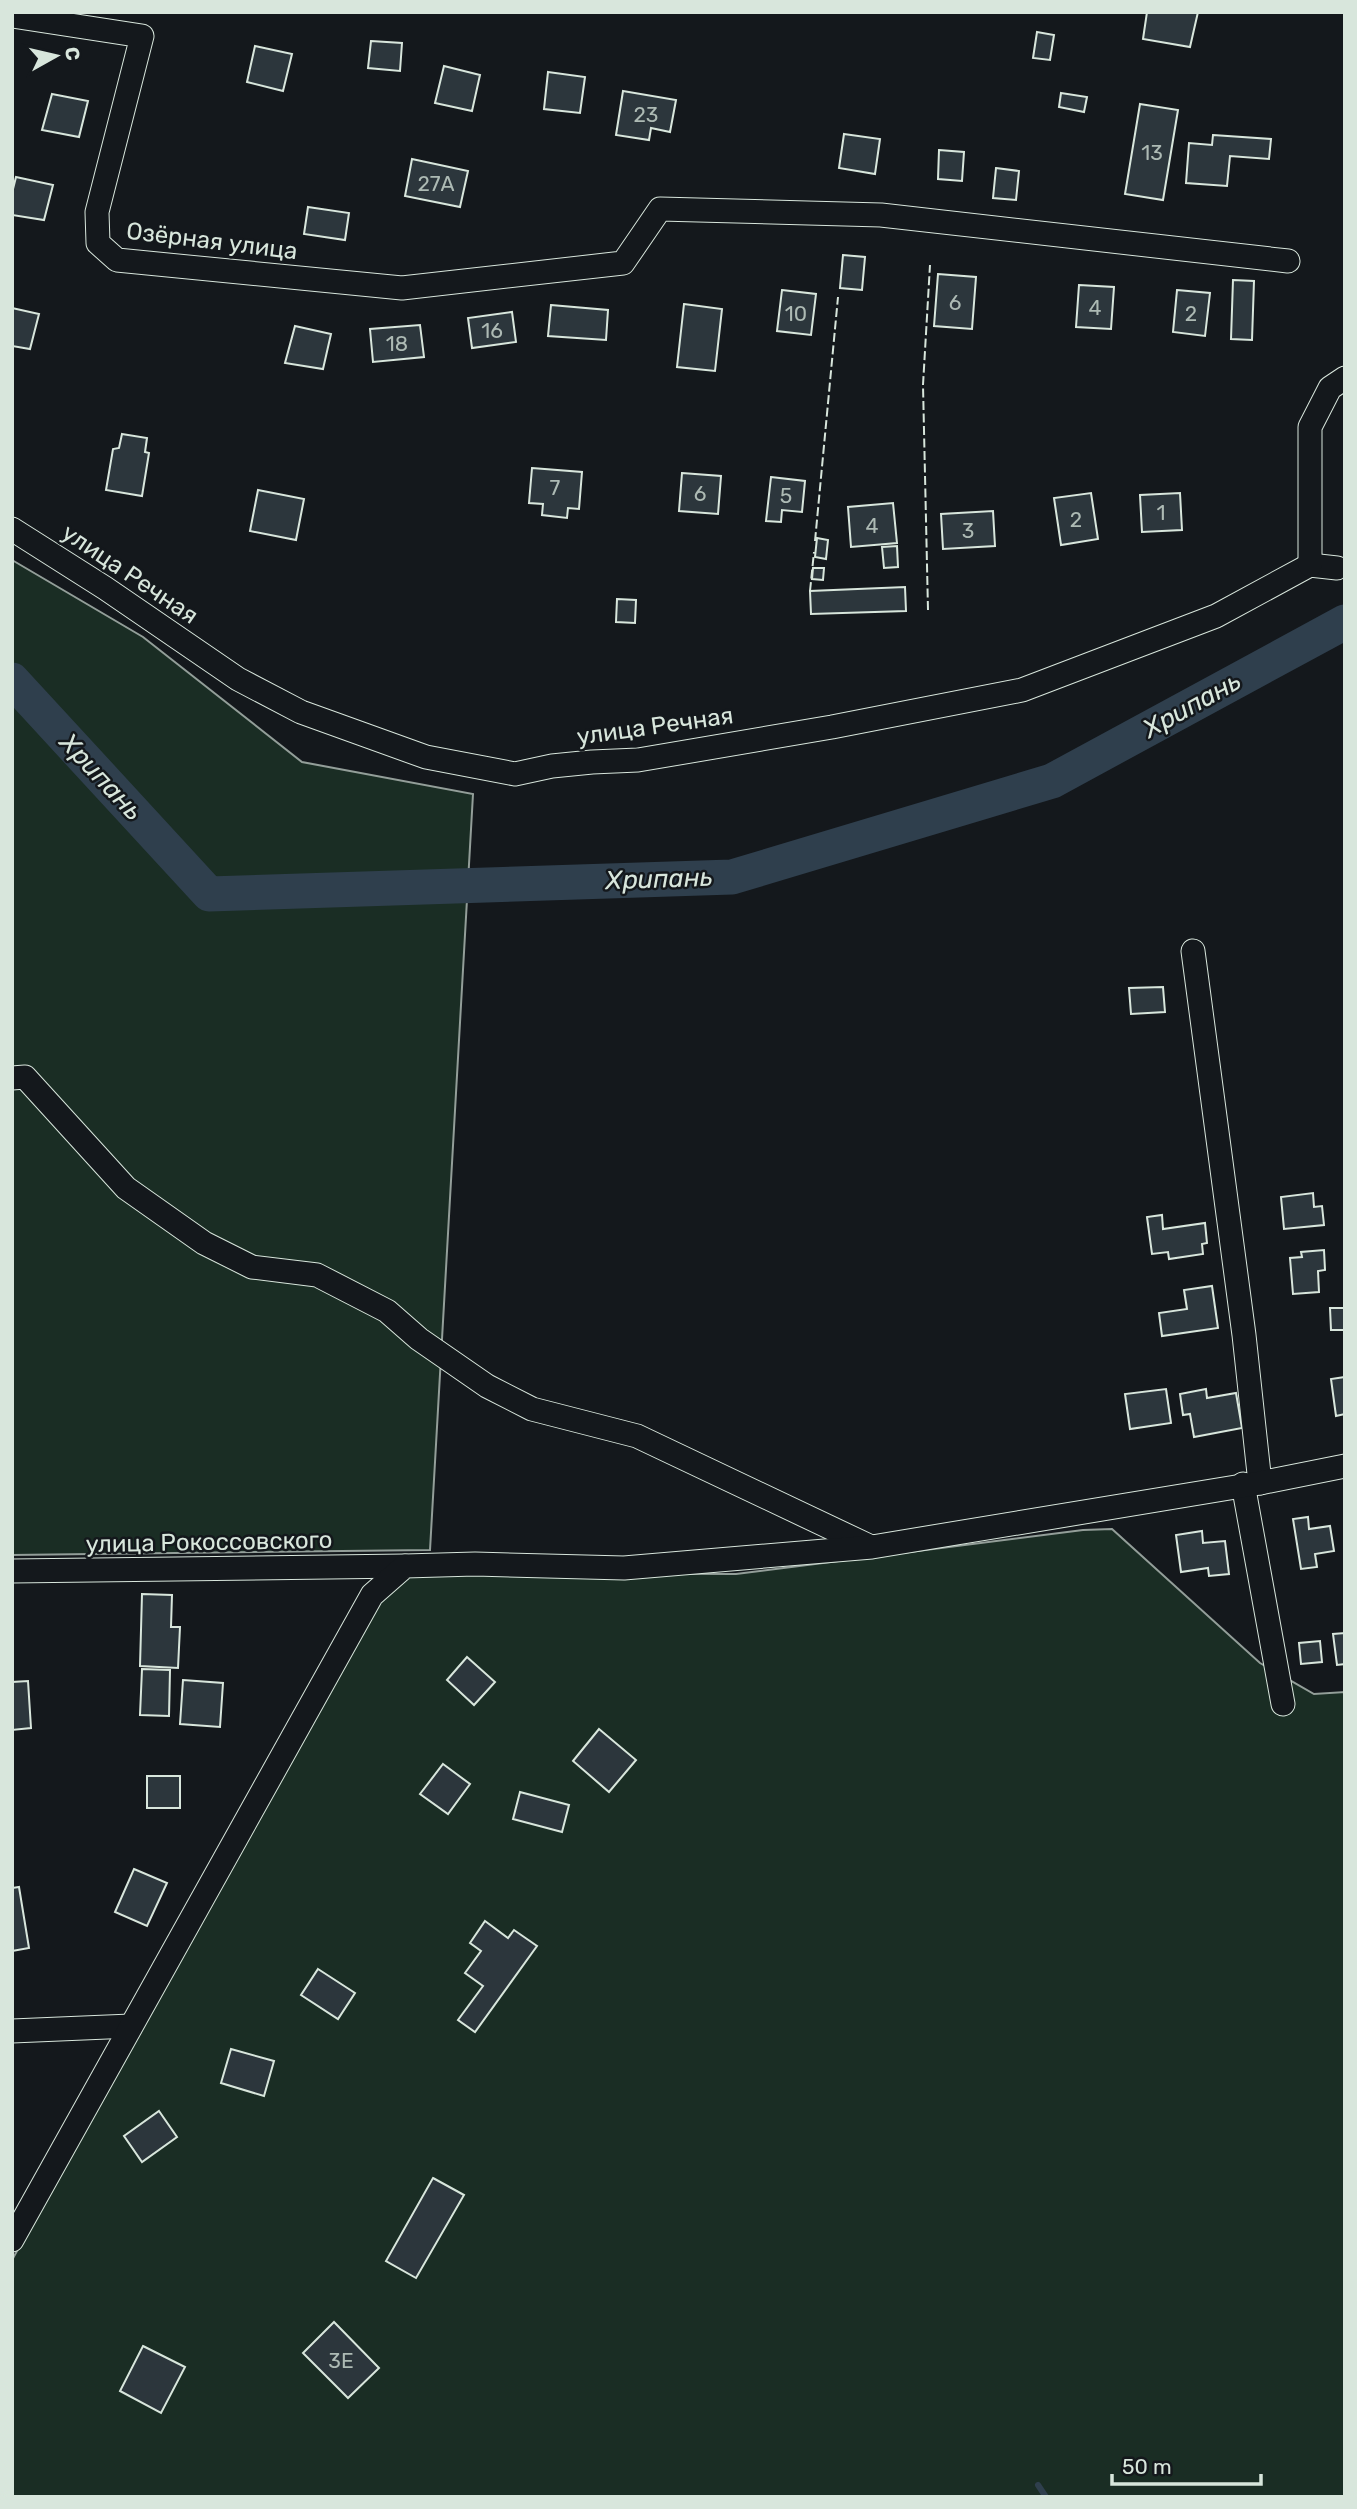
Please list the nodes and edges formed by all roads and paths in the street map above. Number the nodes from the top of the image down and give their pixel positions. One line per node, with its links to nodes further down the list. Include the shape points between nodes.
1 (12, 16): 2 (street, Озёрная улица, via 142,36 97,212 99,243 117,260 402,288 623,263 660,209 881,215)
2 (1288, 261)
3 (1345, 378): 5 (street, via 1330,388 1310,426)
4 (12, 529): 5 (street, улица Речная, via 238,678 302,712 426,757 515,774 592,762 638,761 1022,690 1216,616)
5 (1310, 565): 6 (street)
6 (1337, 568)
7 (1193, 951): 10 (street, via 1244,1335)
8 (12, 1078): 11 (street, via 25,1077 126,1188 204,1243 252,1267 317,1275 387,1311 487,1386 533,1409 637,1436)
9 (1345, 1466): 10 (street, улица Рокоссовского)
10 (1251, 1483): 11 (street, улица Рокоссовского); 14 (street)
11 (872, 1547): 12 (street, улица Рокоссовского, via 624,1567)
12 (405, 1566): 13 (street, улица Рокоссовского); 15 (street, via 372,1595)
13 (12, 1571)
14 (1283, 1704)
15 (131, 2026): 16 (street); 17 (street)
16 (12, 2031)
17 (12, 2240)

